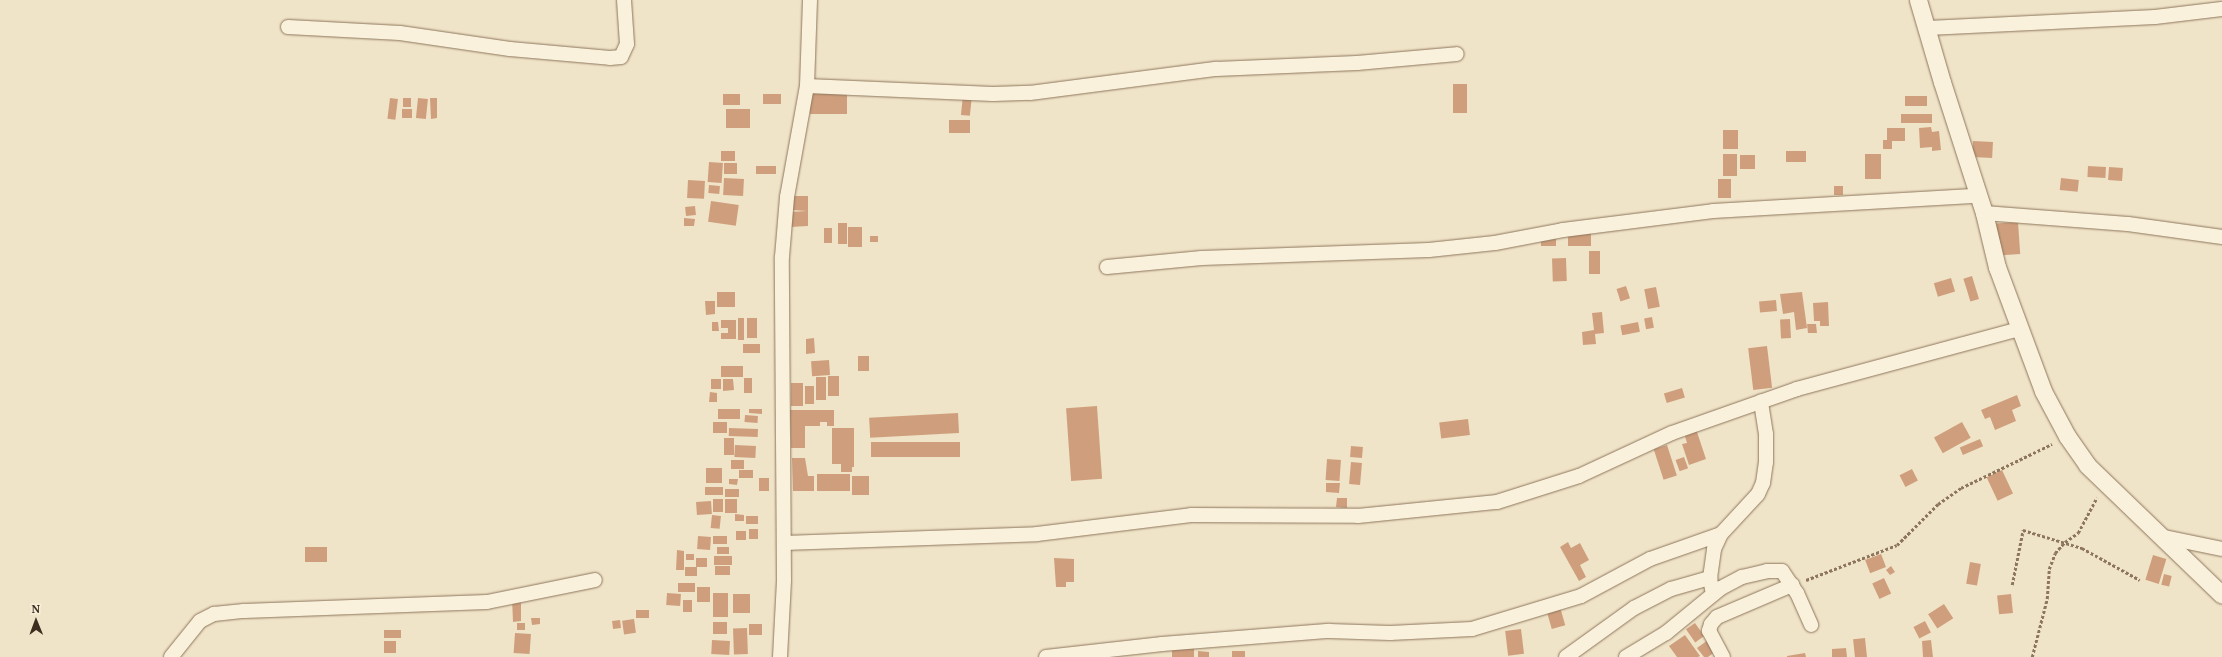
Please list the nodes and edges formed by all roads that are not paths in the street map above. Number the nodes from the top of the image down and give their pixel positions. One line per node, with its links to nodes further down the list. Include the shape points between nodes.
1 (624, 0): 5 (street, via 626,44 621,57 610,58 510,49 400,33)
2 (810, 0): 8 (street)
3 (1918, 0): 6 (street)
4 (2222, 9): 6 (street, via 2156,17)
5 (288, 27)
6 (1928, 28): 9 (street)
7 (1458, 54): 8 (street, via 1356,63 1216,69 1030,93)
8 (806, 86): 17 (street, via 784,224)
9 (1977, 196): 10 (street); 12 (street, via 1713,211 1563,230 1495,243 1429,250 1202,258)
10 (1984, 214): 11 (street, via 2128,224); 13 (street, via 1997,267)
11 (2222, 237)
12 (1107, 267)
13 (2018, 330): 14 (street); 16 (street, via 2043,392 2067,436 2087,465 2104,484)
14 (1761, 401): 15 (street, via 1766,434 1763,483 1758,494); 17 (street, via 1672,433 1579,476 1497,502 1358,516 1192,515 1037,534)
15 (1721, 534): 19 (street, via 1714,549); 27 (street, via 1650,559 1581,596 1472,629 1390,633 1329,631 1162,644)
16 (2164, 537): 18 (street); 23 (street)
17 (784, 543): 26 (street)
18 (2222, 549)
19 (1710, 578): 22 (street); 28 (street, via 1671,589 1634,608)
20 (595, 580): 25 (street, via 487,602 214,614 200,621)
21 (1792, 585): 22 (street, via 1782,571 1767,571 1742,577); 24 (street); 30 (street, via 1717,618 1711,624 1710,631)
22 (1713, 594): 29 (street, via 1666,633)
23 (2222, 595)
24 (1811, 625)
25 (171, 657)
26 (780, 657)
27 (1046, 657)
28 (1566, 657)
29 (1626, 657)
30 (1723, 657)

